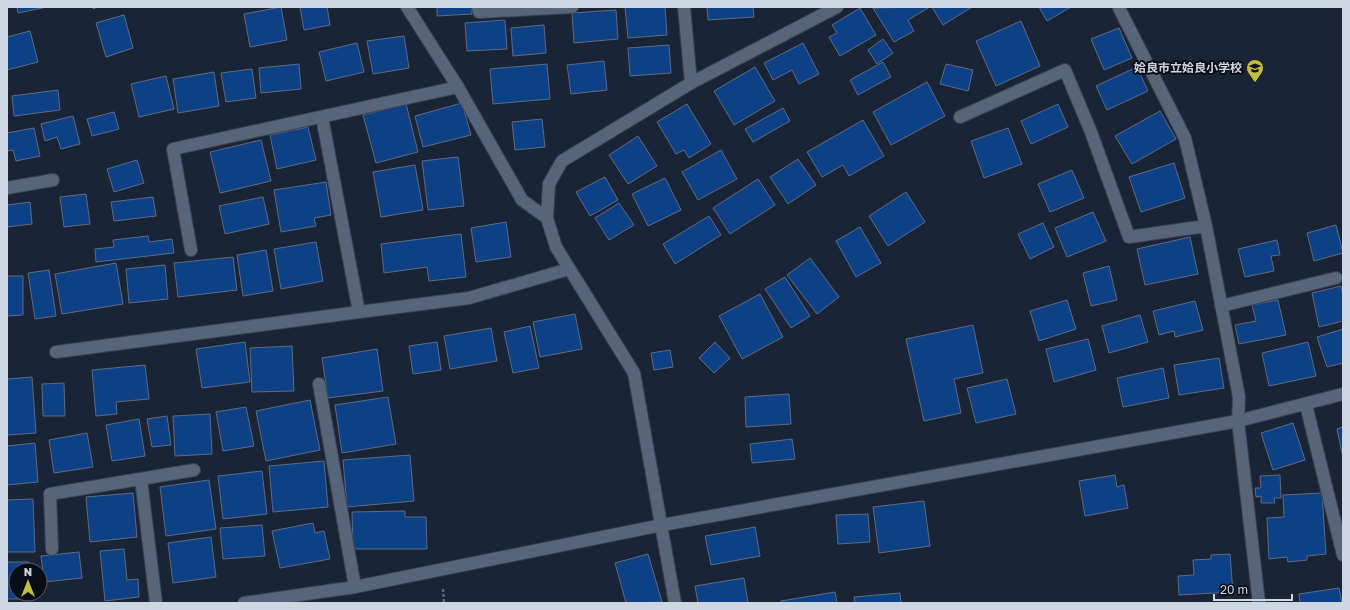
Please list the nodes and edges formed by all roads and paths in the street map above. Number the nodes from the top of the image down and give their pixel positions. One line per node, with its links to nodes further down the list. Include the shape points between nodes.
1 (407, 7): 8 (street)
2 (478, 7): 3 (street, via 479,12)
3 (572, 7)
4 (684, 7): 7 (street)
5 (1120, 7): 14 (street, via 1185,138)
6 (831, 9): 7 (street)
7 (691, 83): 13 (street, via 562,161 549,184)
8 (458, 87): 9 (street); 13 (street, via 522,200)
9 (322, 117): 15 (street, via 173,149); 19 (street)
10 (960, 117): 14 (street, via 1065,70 1091,132 1129,237)
11 (53, 180): 12 (street)
12 (7, 188)
13 (547, 218): 16 (street, via 556,247)
14 (1206, 226): 18 (street)
15 (190, 250)
16 (569, 269): 19 (street, via 469,298); 27 (street, via 634,373)
17 (1336, 278): 18 (street)
18 (1222, 306): 24 (street, via 1239,397)
19 (359, 312): 20 (street)
20 (56, 352)
21 (319, 384): 30 (street)
22 (1343, 394): 23 (street)
23 (1306, 405): 24 (street); 29 (street)
24 (1238, 421): 27 (street); 34 (street)
25 (194, 470): 26 (street)
26 (141, 479): 28 (street, via 50,494); 31 (street)
27 (662, 525): 30 (street); 33 (street)
28 (52, 549)
29 (1343, 555)
30 (355, 587): 32 (street)
31 (156, 603)
32 (244, 603)
33 (675, 603)
34 (1259, 603)

